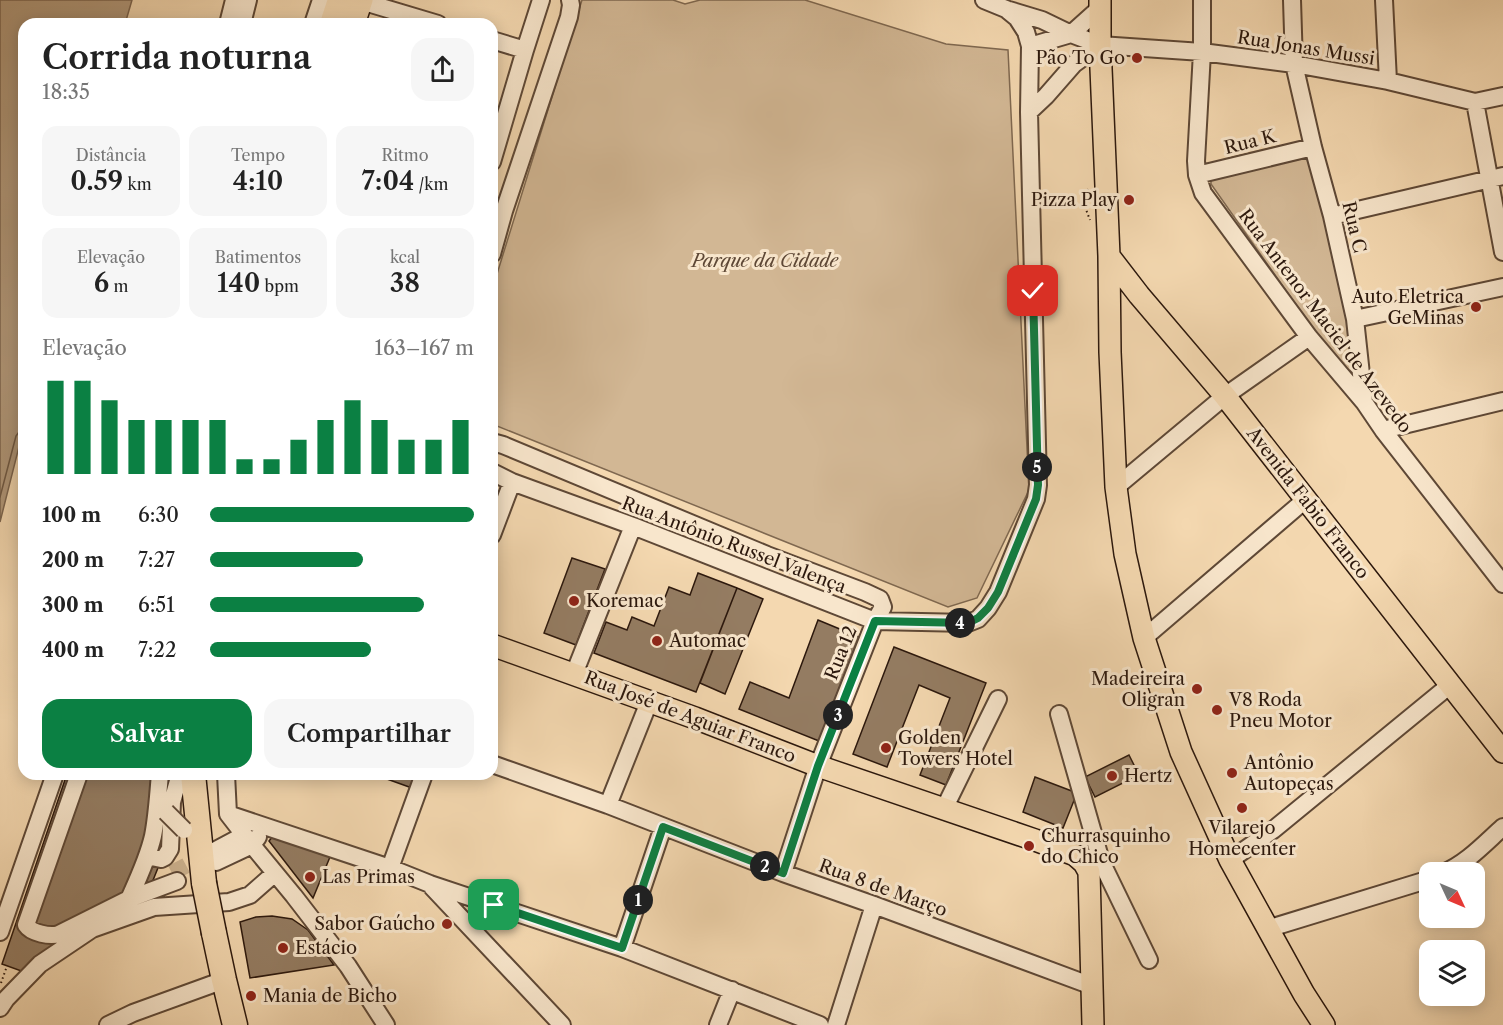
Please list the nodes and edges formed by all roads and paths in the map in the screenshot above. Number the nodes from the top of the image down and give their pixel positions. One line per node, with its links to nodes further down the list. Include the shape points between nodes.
1 (234, 0): 14 (street)
2 (248, 0): 15 (street)
3 (321, 0): 16 (street)
4 (340, 0): 17 (highway)
5 (361, 0): 18 (main road); 19 (street)
6 (542, 0): 24 (street)
7 (570, 0): 38 (street, via 568,17)
8 (985, 0): 13 (street, Rua Jonas Mussi)
9 (1202, 0): 25 (street, Rua Antenor Maciel de Azevedo)
10 (1292, 0): 26 (street, Rua C)
11 (1384, 0): 27 (street)
12 (1100, 4): 20 (street); 22 (main road)
13 (1006, 9): 20 (street, Rua Jonas Mussi); 23 (street, via 1019,21)
14 (230, 18)
15 (244, 18)
16 (315, 18)
17 (334, 18)
18 (356, 18)
19 (419, 18)
20 (1071, 34): 22 (street, Rua Jonas Mussi); 23 (street)
21 (498, 42): 24 (street)
22 (1100, 45): 25 (street, Rua Jonas Mussi); 30 (street, via 1074,64); 40 (main road)
23 (1030, 46): 30 (street)
24 (525, 50): 31 (street)
25 (1202, 52): 26 (street, Rua Jonas Mussi); 33 (street, Rua Antenor Maciel de Azevedo)
26 (1294, 64): 27 (street, Rua Jonas Mussi); 32 (street, Rua C)
27 (1388, 81): 29 (street, Rua Jonas Mussi)
28 (1503, 96): 29 (street, Rua Jonas Mussi)
29 (1475, 102): 34 (street)
30 (1029, 111): 58 (street, Rua Antônio Russel Valença, via 1036,499 998,592 978,618 968,623)
31 (498, 142)
32 (1313, 147): 33 (street, Rua K); 36 (street, Rua C)
33 (1197, 176): 45 (street, Rua Antenor Maciel de Azevedo, via 1203,193)
34 (1496, 177): 36 (street); 39 (street)
35 (1090, 181): 37 (path, via 1085,207)
36 (1332, 216): 44 (street, Rua C)
37 (1092, 225)
38 (498, 232)
39 (1503, 252)
40 (1109, 256): 42 (main road, Avenida Fabio Franco); 43 (main road)
41 (1503, 287): 44 (street)
42 (1139, 296): 43 (main road, via 1123,294); 46 (main road, Avenida Fabio Franco)
43 (1110, 310): 53 (main road)
44 (1355, 319): 48 (street, Rua C)
45 (1310, 338): 46 (street); 48 (street, Rua Antenor Maciel de Azevedo)
46 (1225, 396): 53 (street); 54 (main road, Avenida Fabio Franco)
47 (1503, 401): 49 (street)
48 (1364, 402): 49 (street, Rua Antenor Maciel de Azevedo)
49 (1383, 430): 57 (street, Rua Antenor Maciel de Azevedo)
50 (498, 444): 58 (street, via 875,596 883,607)
51 (498, 475): 52 (street, Rua Antônio Russel Valença)
52 (512, 482): 55 (street); 56 (street, Rua Antônio Russel Valença)
53 (1116, 487): 59 (main road, via 1125,555)
54 (1305, 500): 59 (street); 62 (main road, Avenida Fabio Franco)
55 (498, 519)
56 (633, 526): 58 (street, Rua Antônio Russel Valença); 61 (street)
57 (1503, 584)
58 (875, 621): 67 (street, Rua 12)
59 (1144, 638): 90 (main road, via 1181,752)
60 (498, 647): 61 (main road, Rua José de Aguiar Franco)
61 (574, 674): 64 (main road, Rua José de Aguiar Franco)
62 (1450, 685): 66 (main road, Avenida Fabio Franco); 90 (street, via 1274,830)
63 (998, 699): 81 (street)
64 (649, 702): 67 (main road, Rua José de Aguiar Franco); 79 (street)
65 (1059, 714): 92 (street)
66 (1503, 752)
67 (818, 766): 81 (main road, Rua José de Aguiar Franco); 95 (street, Rua 12)
68 (498, 767): 79 (street, Rua 8 de Março)
69 (53, 780): 102 (street)
70 (74, 780): 80 (street, via 71,788)
71 (75, 780): 99 (street, via 26,927 54,936)
72 (86, 780): 80 (street)
73 (161, 780): 89 (street)
74 (162, 780): 82 (street)
75 (178, 780): 89 (street, via 172,802 170,849 165,857)
76 (194, 780): 88 (highway)
77 (226, 780): 83 (street)
78 (422, 780): 93 (street)
79 (608, 805): 85 (street, Rua 8 de Março)
80 (76, 807): 103 (street, via 33,930)
81 (944, 808): 92 (main road, Rua José de Aguiar Franco)
82 (164, 810): 88 (street, bridge); 103 (street, via 143,887 78,916)
83 (228, 814): 84 (street); 87 (street)
84 (265, 826): 87 (street); 93 (street)
85 (663, 827): 95 (street, Rua 8 de Março); 104 (street)
86 (1503, 827): 91 (street)
87 (248, 840): 88 (street); 94 (street)
88 (203, 847): 107 (highway, bridge, via 204,883)
89 (147, 856): 96 (street)
90 (1230, 860): 101 (main road)
91 (1461, 862)
92 (1094, 864): 105 (street); 109 (main road, via 1090,879)
93 (390, 868): 98 (street)
94 (275, 873): 111 (street, via 250,895 229,902 154,907 92,929 40,964); 114 (street, via 348,966)
95 (783, 873): 100 (street, Rua 8 de Março)
96 (140, 874): 99 (street); 99 (street, via 175,877)
97 (1419, 882): 101 (street)
98 (430, 884): 104 (street); 115 (street)
99 (129, 899): 103 (street, via 126,905 57,939)
100 (874, 905): 109 (street, Rua 8 de Março); 118 (street)
101 (1267, 929): 120 (main road)
102 (0, 932)
103 (50, 938)
104 (622, 948): 110 (street)
105 (1149, 960)
106 (7, 966): 108 (path)
107 (224, 980): 112 (street); 113 (highway)
108 (0, 986)
109 (1092, 986): 119 (main road)
110 (732, 990): 116 (street); 117 (street)
111 (0, 1008)
112 (108, 1025)
113 (235, 1025)
114 (386, 1025)
115 (562, 1025)
116 (718, 1025)
117 (820, 1025)
118 (836, 1025)
119 (1093, 1025)
120 (1324, 1025)

